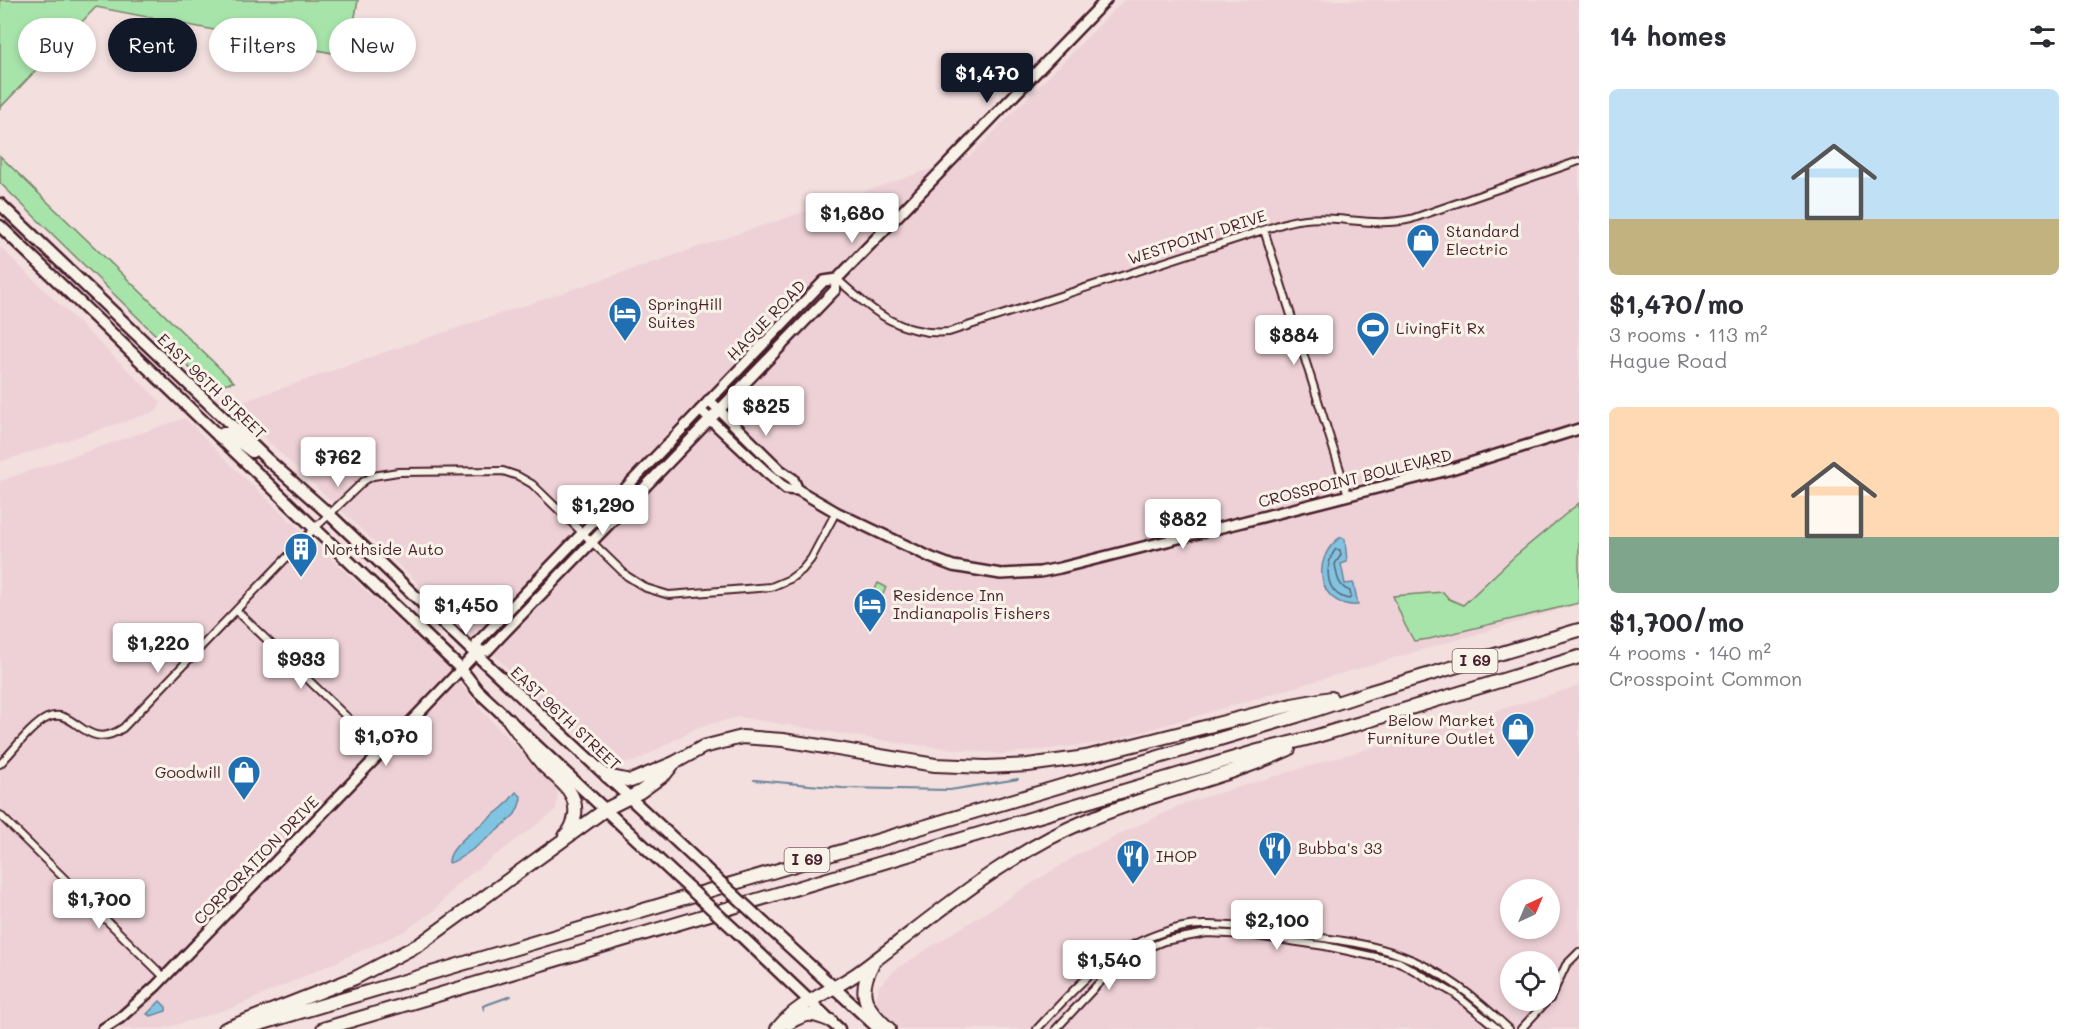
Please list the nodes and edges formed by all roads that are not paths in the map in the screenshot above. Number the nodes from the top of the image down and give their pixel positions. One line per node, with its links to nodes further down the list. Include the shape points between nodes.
1 (1106, 0): 7 (street, HAGUE ROAD)
2 (1579, 161): 5 (street, WESTPOINT DRIVE, via 1393,223 1322,217)
3 (0, 204): 8 (main road, EAST 96TH STREET)
4 (0, 226): 6 (main road, EAST 96TH STREET)
5 (1264, 230): 7 (street, WESTPOINT DRIVE, via 949,333 923,332 896,324); 17 (street)
6 (42, 266): 8 (main road, via 72,286 111,322); 14 (main road, EAST 96TH STREET)
7 (837, 279): 9 (street, HAGUE ROAD, via 824,281); 11 (street, HAGUE ROAD, via 835,290)
8 (120, 319): 15 (main road, EAST 96TH STREET)
9 (709, 400): 10 (street, HAGUE ROAD); 11 (street, CROSSPOINT BOULEVARD)
10 (700, 410): 12 (street, CROSSPOINT BOULEVARD); 21 (street, HAGUE ROAD)
11 (719, 410): 12 (street, HAGUE ROAD); 16 (street, CROSSPOINT BOULEVARD, via 792,479)
12 (710, 419): 16 (street, CROSSPOINT BOULEVARD, via 786,489); 22 (street, HAGUE ROAD)
13 (1579, 429): 17 (street, CROSSPOINT BOULEVARD, via 1448,470)
14 (218, 436): 15 (main road, via 227,433); 20 (main road, EAST 96TH STREET)
15 (268, 460): 19 (main road, EAST 96TH STREET)
16 (798, 490): 18 (street, CROSSPOINT BOULEVARD)
17 (1348, 495): 18 (street, CROSSPOINT BOULEVARD, via 1060,568 1020,573 981,572 944,563)
18 (836, 512): 22 (street, via 802,570 771,587 662,593 632,580)
19 (329, 514): 20 (street); 21 (street, via 373,476 398,472 502,471 528,480); 25 (main road, EAST 96TH STREET)
20 (315, 528): 23 (street); 27 (main road, EAST 96TH STREET)
21 (582, 533): 22 (street); 25 (street, HAGUE ROAD, via 477,643)
22 (592, 542): 25 (street, HAGUE ROAD, via 487,651)
23 (237, 611): 31 (street); 33 (street, via 119,731 107,736 94,735 62,715 45,718)
24 (1579, 630): 28 (highway, I 69)
25 (477, 652): 27 (street, CORPORATION DRIVE); 34 (main road, EAST 96TH STREET)
26 (1579, 657): 30 (highway, I 69)
27 (461, 669): 29 (main road, EAST 96TH STREET, via 477,691); 31 (street, CORPORATION DRIVE)
28 (1370, 692): 32 (highway, via 1292,705 1086,757 1028,765 935,765 752,737 703,747); 49 (highway, I 69)
29 (509, 720): 36 (main road, EAST 96TH STREET); 38 (highway, via 542,764 573,796 573,823)
30 (1314, 737): 40 (highway, via 1260,762 1127,804 1030,848); 50 (highway, I 69)
31 (382, 751): 41 (street, CORPORATION DRIVE)
32 (674, 763): 34 (highway, via 631,782); 35 (highway, via 665,774)
33 (0, 764)
34 (606, 776): 35 (main road, EAST 96TH STREET)
35 (630, 797): 36 (highway); 43 (main road, EAST 96TH STREET, bridge)
36 (606, 809): 38 (highway); 44 (main road, EAST 96TH STREET, bridge)
37 (0, 815): 41 (street)
38 (559, 843): 48 (highway, via 407,952 356,978)
39 (1579, 952): 42 (street)
40 (875, 960): 43 (highway); 53 (highway, via 864,995 870,1009)
41 (164, 977): 47 (street, CORPORATION DRIVE)
42 (1560, 977)
43 (834, 988): 44 (highway); 52 (main road, EAST 96TH STREET)
44 (811, 1001): 46 (main road, EAST 96TH STREET); 51 (highway)
45 (1538, 1011): 58 (street)
46 (835, 1025): 51 (highway, via 814,1014)
47 (103, 1029)
48 (225, 1029)
49 (243, 1029)
50 (323, 1029)
51 (777, 1029)
52 (879, 1029)
53 (889, 1029)
54 (1037, 1029): 57 (street, via 1115,955 1150,937 1202,925 1345,942 1401,955 1444,977)
55 (1056, 1029): 56 (street, via 1132,954 1207,933 1325,946 1399,962 1455,994)
56 (1498, 1029)
57 (1509, 1029)
58 (1521, 1029)

